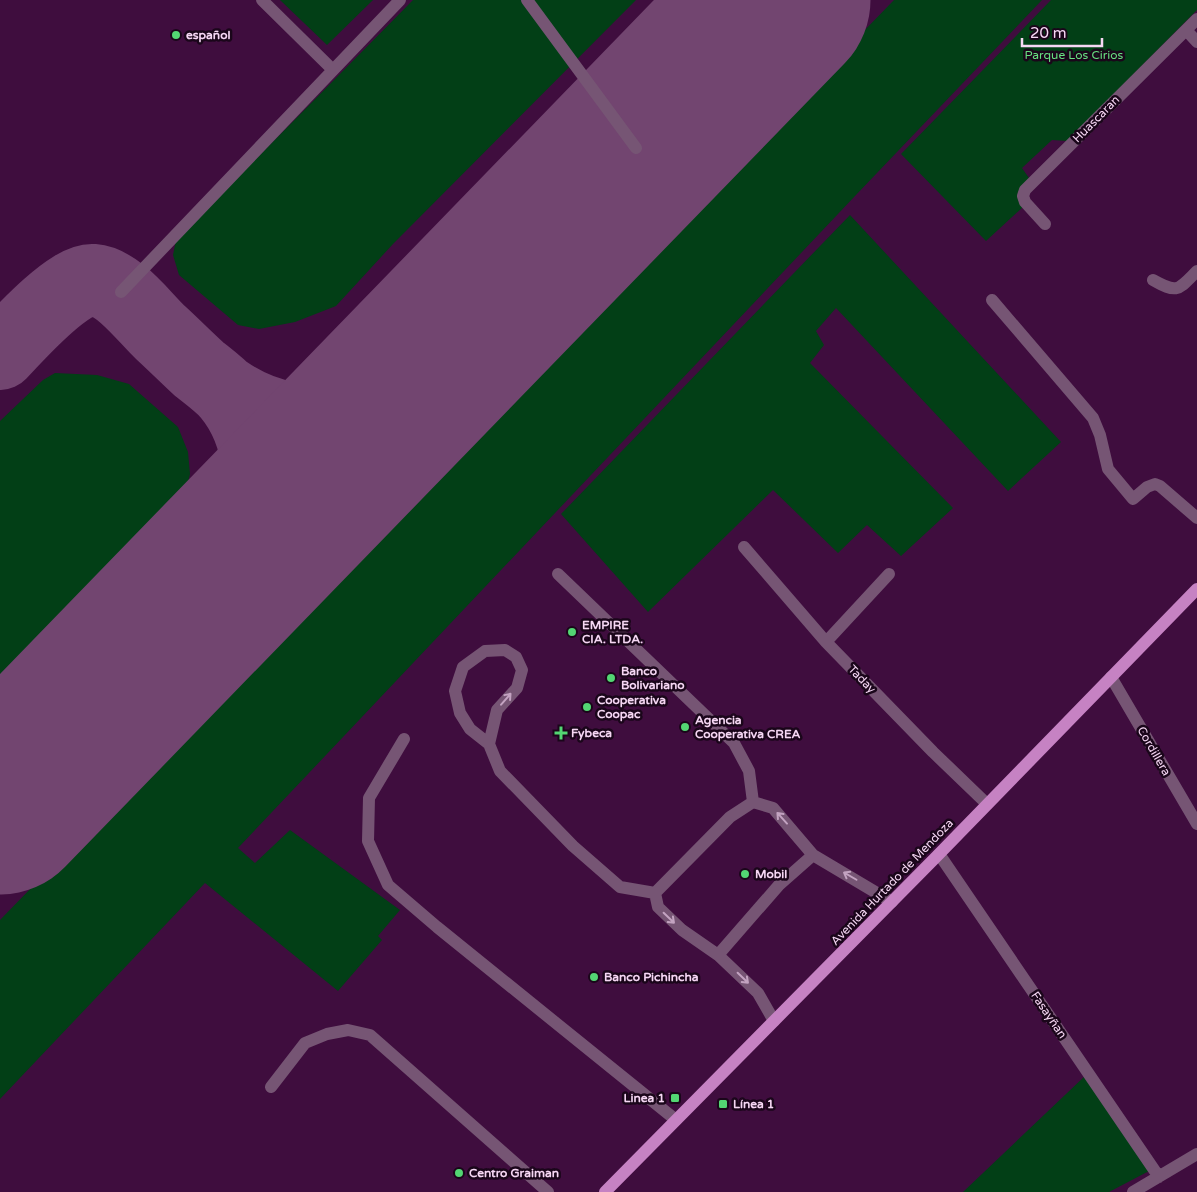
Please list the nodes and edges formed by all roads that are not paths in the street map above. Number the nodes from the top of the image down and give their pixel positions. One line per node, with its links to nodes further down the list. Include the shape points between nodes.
1 (262, 0): 7 (street)
2 (400, 0): 7 (street)
3 (527, 0): 8 (street)
4 (1197, 19): 5 (street, Huascaran)
5 (1186, 30): 6 (street); 9 (street, Huascaran, via 1024,190 1025,202)
6 (1197, 42)
7 (334, 70): 12 (street)
8 (636, 148)
9 (1044, 224)
10 (1197, 271): 11 (street, via 1176,288 1169,289)
11 (1153, 280)
12 (121, 292)
13 (992, 300): 14 (street, via 1093,418 1108,469 1124,490 1133,499 1155,484)
14 (1197, 518)
15 (744, 547): 19 (street, Taday)
16 (558, 574): 23 (street, via 734,744 749,771)
17 (889, 574): 19 (street)
18 (1197, 589): 20 (main road, Avenida Hurtado de Mendoza)
19 (826, 642): 24 (street, Taday)
20 (1112, 677): 24 (main road, Avenida Hurtado de Mendoza); 25 (street, Cordillera)
21 (404, 739): 33 (street, via 369,798 368,841 388,884)
22 (489, 744): 22 (street, one-way to 22, via 497,710 517,688 522,670 516,657 505,650 485,651 463,666 455,690 460,713 470,729); 28 (street, via 500,771 573,846 620,887)
23 (753, 802): 27 (street, one-way to 23, via 773,808); 28 (street, via 730,817)
24 (986, 804): 26 (main road, Avenida Hurtado de Mendoza)
25 (1197, 824)
26 (939, 854): 29 (main road, Avenida Hurtado de Mendoza); 35 (street, Fasayñan)
27 (813, 855): 29 (street, one-way to 27); 30 (street, via 779,885)
28 (655, 893): 30 (street, one-way to 30, via 658,907 682,930)
29 (892, 902): 31 (main road, Avenida Hurtado de Mendoza)
30 (718, 955): 31 (street, one-way to 31, via 758,993)
31 (774, 1021): 33 (main road, Avenida Hurtado de Mendoza)
32 (272, 1088): 36 (street, via 305,1043 348,1030 370,1035)
33 (676, 1120): 37 (main road, Avenida Hurtado de Mendoza)
34 (1197, 1154): 35 (street)
35 (1160, 1176): 38 (street)
36 (548, 1192)
37 (605, 1192)
38 (1133, 1192)

